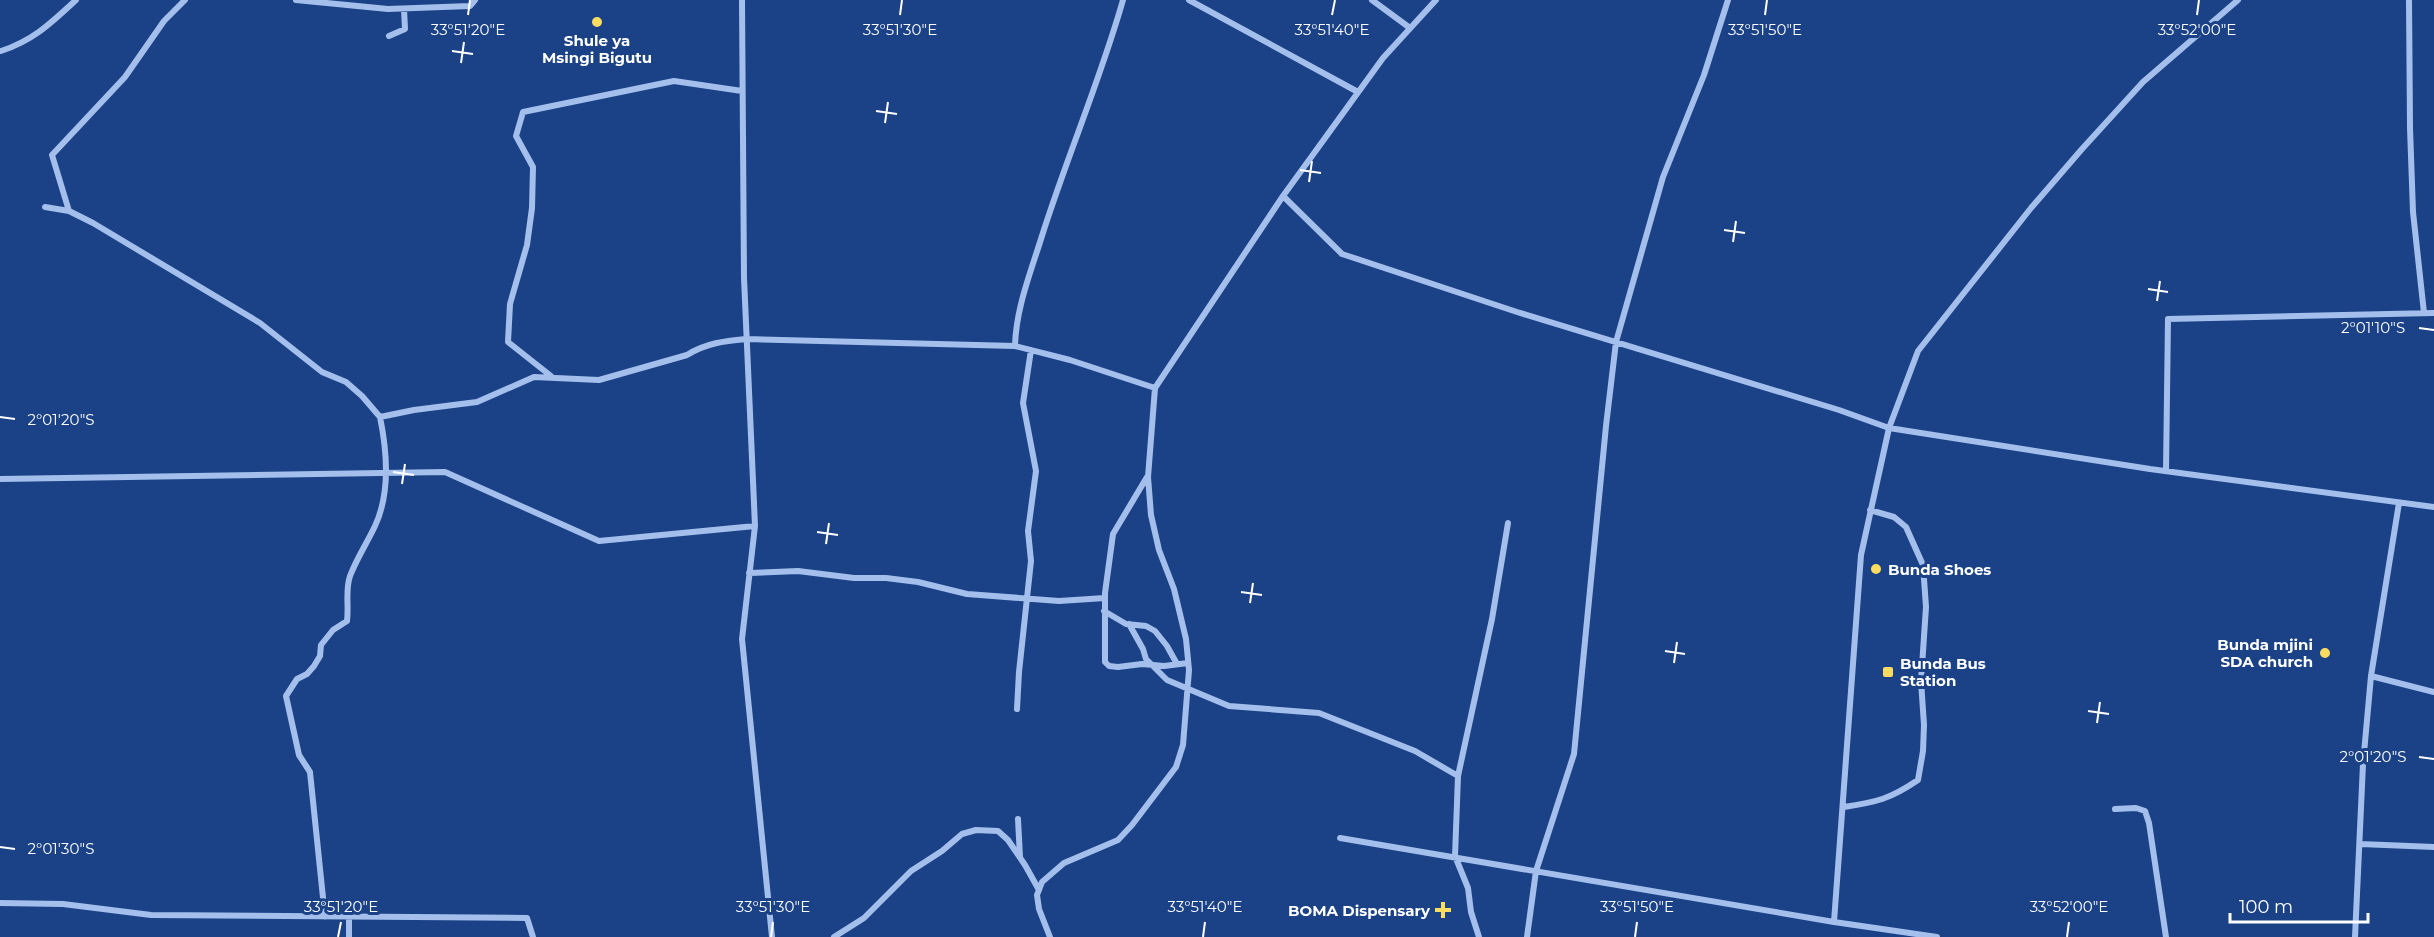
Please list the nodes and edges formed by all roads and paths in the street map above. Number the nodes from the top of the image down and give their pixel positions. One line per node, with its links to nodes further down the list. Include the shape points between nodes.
1 (76, 0): 16 (street, via 23,44)
2 (185, 0): 21 (street, via 164,21 125,77 52,154)
3 (296, 0): 13 (street)
4 (475, 0): 13 (street, via 470,6)
5 (741, 0): 17 (street)
6 (1123, 0): 26 (street, via 1027,284 1017,323)
7 (1189, 0): 18 (street)
8 (1372, 0): 14 (street)
9 (1436, 0): 14 (street)
10 (1728, 0): 25 (street, via 1704,75 1663,177)
11 (2238, 0): 31 (street, via 2144,82 2031,208 1918,351)
12 (2409, 0): 22 (street, via 2413,212)
13 (404, 9): 15 (street, via 405,29)
14 (1410, 28): 18 (street)
15 (389, 36)
16 (1, 51)
17 (742, 91): 24 (street); 28 (street, via 674,81 523,112 516,136 533,168 532,208 527,245 510,304 508,342)
18 (1358, 92): 19 (street)
19 (1283, 196): 25 (street, via 1342,254); 29 (street)
20 (45, 207): 21 (street)
21 (69, 211): 30 (street, via 260,323 322,372 346,382)
22 (2424, 313): 23 (street); 32 (street, via 2168,319)
23 (2434, 313)
24 (746, 339): 26 (street); 28 (street, via 718,342 599,380); 40 (street)
25 (1616, 342): 31 (street); 62 (street, via 1574,754)
26 (1016, 346): 27 (street)
27 (1031, 350): 29 (street); 43 (street, via 1023,403 1036,471 1028,531 1031,561)
28 (552, 376): 30 (street, via 534,377 477,402)
29 (1155, 388): 34 (street)
30 (381, 417): 33 (street)
31 (1889, 428): 32 (street); 38 (street)
32 (2166, 471): 36 (street)
33 (385, 472): 35 (street); 40 (street, via 445,472 599,541); 65 (street, via 382,506 350,577 347,621 333,630 321,645 314,666 297,679 286,696 299,754 310,772)
34 (1148, 477): 42 (street, via 1113,534); 46 (street, via 1150,515 1174,589)
35 (0, 478)
36 (2399, 503): 37 (street); 49 (street)
37 (2434, 507)
38 (1869, 510): 54 (street, via 1861,555); 54 (street, via 1894,517 1906,526 1923,565 1923,751 1918,780 1878,802)
39 (1508, 523): 53 (street)
40 (755, 526): 41 (street)
41 (749, 573): 43 (street, via 798,571 886,578 967,594); 70 (street, via 742,639)
42 (1105, 598): 43 (street); 44 (street)
43 (1027, 599): 52 (street)
44 (1104, 611): 45 (street); 47 (street, via 1105,662 1118,667)
45 (1129, 624): 47 (street); 48 (street, via 1155,631)
46 (1188, 663): 48 (street); 50 (street)
47 (1152, 664): 48 (street); 50 (street, via 1167,680)
48 (1177, 664)
49 (2371, 676): 51 (street); 58 (street)
50 (1188, 687): 53 (street, via 1229,706 1319,713 1415,751); 63 (street, via 1183,745 1176,767 1159,792 1118,840 1064,863 1042,882)
51 (2434, 692)
52 (1017, 709)
53 (1458, 776): 60 (street)
54 (1844, 807): 67 (street)
55 (2115, 809): 76 (street, via 2145,811)
56 (1018, 819): 61 (street)
57 (1340, 838): 60 (street)
58 (2360, 843): 59 (street); 77 (street)
59 (2434, 847)
60 (1455, 856): 62 (street); 73 (street, via 1468,888)
61 (1020, 858): 63 (street); 71 (street, via 998,831 962,834 911,871 864,918)
62 (1536, 871): 67 (street); 74 (street)
63 (1039, 890): 72 (street, via 1039,909)
64 (0, 903): 65 (street, via 63,904 151,915)
65 (325, 917): 66 (street)
66 (349, 917): 68 (street); 69 (street, via 527,918)
67 (1834, 922): 75 (street)
68 (349, 937)
69 (533, 937)
70 (772, 937)
71 (834, 937)
72 (1050, 937)
73 (1479, 937)
74 (1527, 937)
75 (1937, 937)
76 (2166, 937)
77 (2355, 937)

